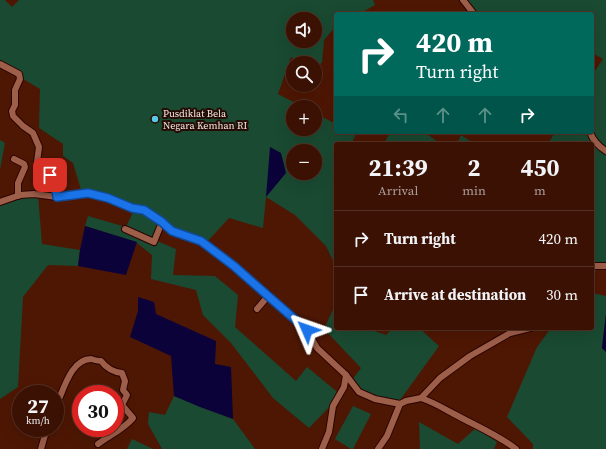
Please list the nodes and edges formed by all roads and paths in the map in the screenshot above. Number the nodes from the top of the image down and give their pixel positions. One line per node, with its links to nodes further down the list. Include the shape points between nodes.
1 (463, 0): 2 (street)
2 (472, 12)
3 (0, 64): 8 (street, via 19,74 13,116 34,133 39,147 37,162 50,175)
4 (594, 142): 5 (street)
5 (606, 151)
6 (14, 159): 7 (street, via 25,166 18,183)
7 (18, 196): 8 (street, via 34,194); 9 (street)
8 (57, 197): 10 (street, via 83,193 108,198 144,210)
9 (0, 202)
10 (162, 222): 11 (street, via 154,242); 14 (street, via 172,231 201,241)
11 (125, 229)
12 (594, 266): 13 (street)
13 (606, 266)
14 (268, 295): 15 (street); 17 (street, via 303,325 317,348)
15 (257, 309)
16 (522, 330): 19 (street, via 510,333 470,356 440,378)
17 (346, 375): 20 (street, via 360,392 376,399); 24 (street)
18 (64, 388): 22 (street, via 72,370 90,359 100,361 106,368 122,373 125,381 123,390 127,394 122,405 133,418 127,425)
19 (421, 398): 20 (street); 26 (street, via 433,402)
20 (400, 404): 25 (street, via 387,436)
21 (44, 437): 23 (street)
22 (98, 444)
23 (41, 449)
24 (322, 449)
25 (378, 449)
26 (516, 449)

